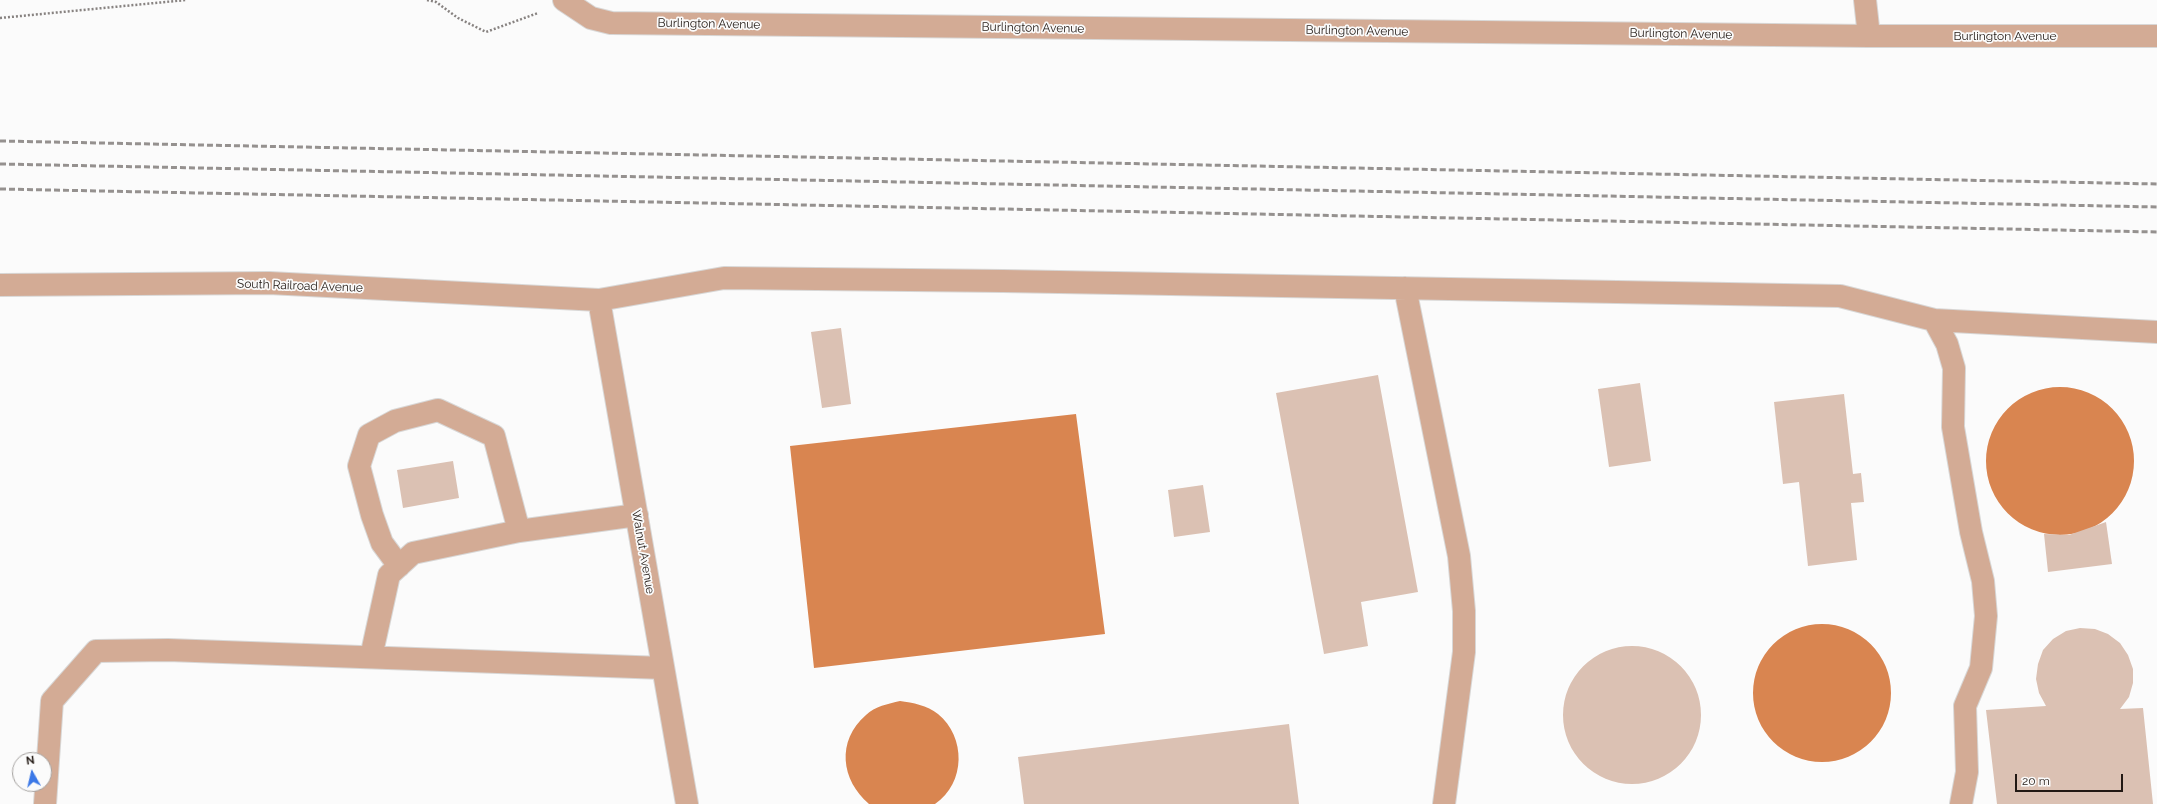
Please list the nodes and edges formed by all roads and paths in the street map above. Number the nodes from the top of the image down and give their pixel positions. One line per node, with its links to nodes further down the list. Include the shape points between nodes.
1 (186, 0): 5 (path)
2 (427, 0): 4 (path, via 436,2 458,18 486,32)
3 (1865, 0): 6 (street)
4 (565, 1): 6 (street, Burlington Avenue, via 591,18 611,23)
5 (0, 18)
6 (1869, 36): 7 (street, Burlington Avenue)
7 (2157, 36)
8 (0, 285): 10 (street, South Railroad Avenue, via 269,283)
9 (1405, 288): 10 (street, South Railroad Avenue, via 724,278); 11 (street, South Railroad Avenue, via 1840,296); 20 (street, via 1459,556 1464,611 1464,652)
10 (599, 300): 13 (street, Walnut Avenue)
11 (1934, 320): 12 (street, South Railroad Avenue); 21 (street, via 1947,344 1954,368 1953,427 1971,532 1983,581 1986,616 1982,668 1965,706 1967,772)
12 (2157, 332)
13 (637, 515): 14 (street); 17 (street, Walnut Avenue)
14 (519, 531): 15 (street, via 412,553); 15 (street, via 494,436 438,410 395,420 369,435 359,466 382,543)
15 (399, 566): 16 (street, via 389,575)
16 (371, 657): 17 (street); 18 (street, via 168,650 96,651 52,701)
17 (663, 668): 19 (street, Walnut Avenue)
18 (45, 804)
19 (687, 804)
20 (1444, 804)
21 (1961, 804)

